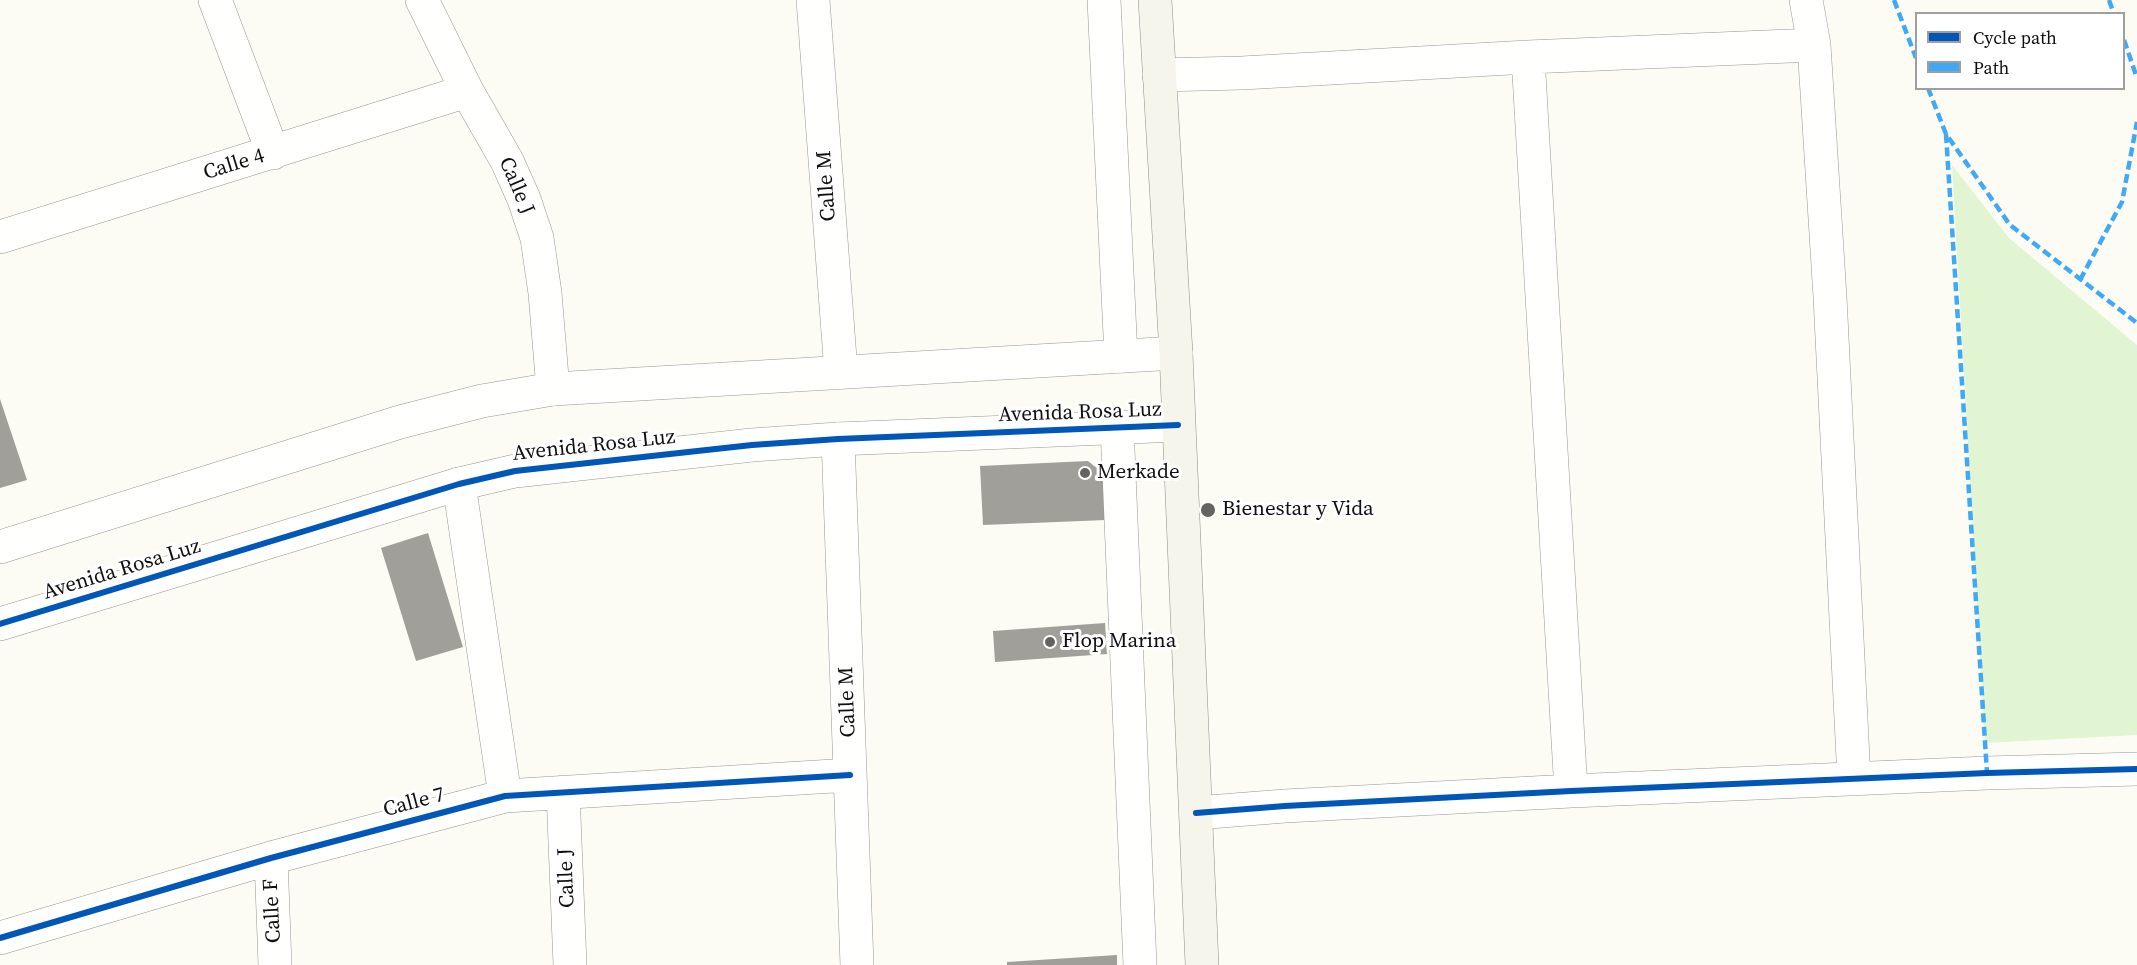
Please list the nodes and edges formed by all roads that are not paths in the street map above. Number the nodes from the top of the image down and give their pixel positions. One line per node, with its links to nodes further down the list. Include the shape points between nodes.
1 (215, 0): 11 (street)
2 (422, 0): 10 (street, Calle J)
3 (813, 0): 15 (street, Calle M)
4 (1104, 0): 14 (street)
5 (1155, 0): 9 (main road)
6 (1806, 0): 7 (street)
7 (1814, 45): 8 (street); 25 (street)
8 (1528, 57): 9 (street); 26 (street)
9 (1159, 75): 13 (main road)
10 (466, 91): 11 (street, Calle 4); 16 (street, Calle J, via 507,161 537,238)
11 (273, 153): 12 (street, Calle 4)
12 (0, 237)
13 (1176, 353): 14 (street); 17 (main road)
14 (1121, 356): 15 (street)
15 (842, 372): 16 (street)
16 (553, 389): 21 (street, via 482,401 400,422)
17 (1178, 425): 18 (street, Avenida Rosa Luz); 29 (main road)
18 (1117, 427): 19 (street, Avenida Rosa Luz); 35 (street)
19 (838, 440): 20 (street, Avenida Rosa Luz, via 515,471); 24 (street, Calle M)
20 (459, 484): 22 (street, Avenida Rosa Luz); 28 (street)
21 (0, 546)
22 (0, 624)
23 (2137, 769): 25 (street)
24 (850, 775): 27 (street, Calle 7); 34 (street, Calle M)
25 (1854, 779): 26 (street)
26 (1571, 791): 29 (street)
27 (563, 792): 28 (street, Calle 7); 33 (street, Calle J)
28 (505, 796): 30 (street, Calle 7)
29 (1196, 813): 36 (main road)
30 (271, 858): 31 (street, Calle 7); 32 (street, Calle F)
31 (0, 938)
32 (275, 965)
33 (570, 965)
34 (857, 965)
35 (1140, 965)
36 (1202, 965)

